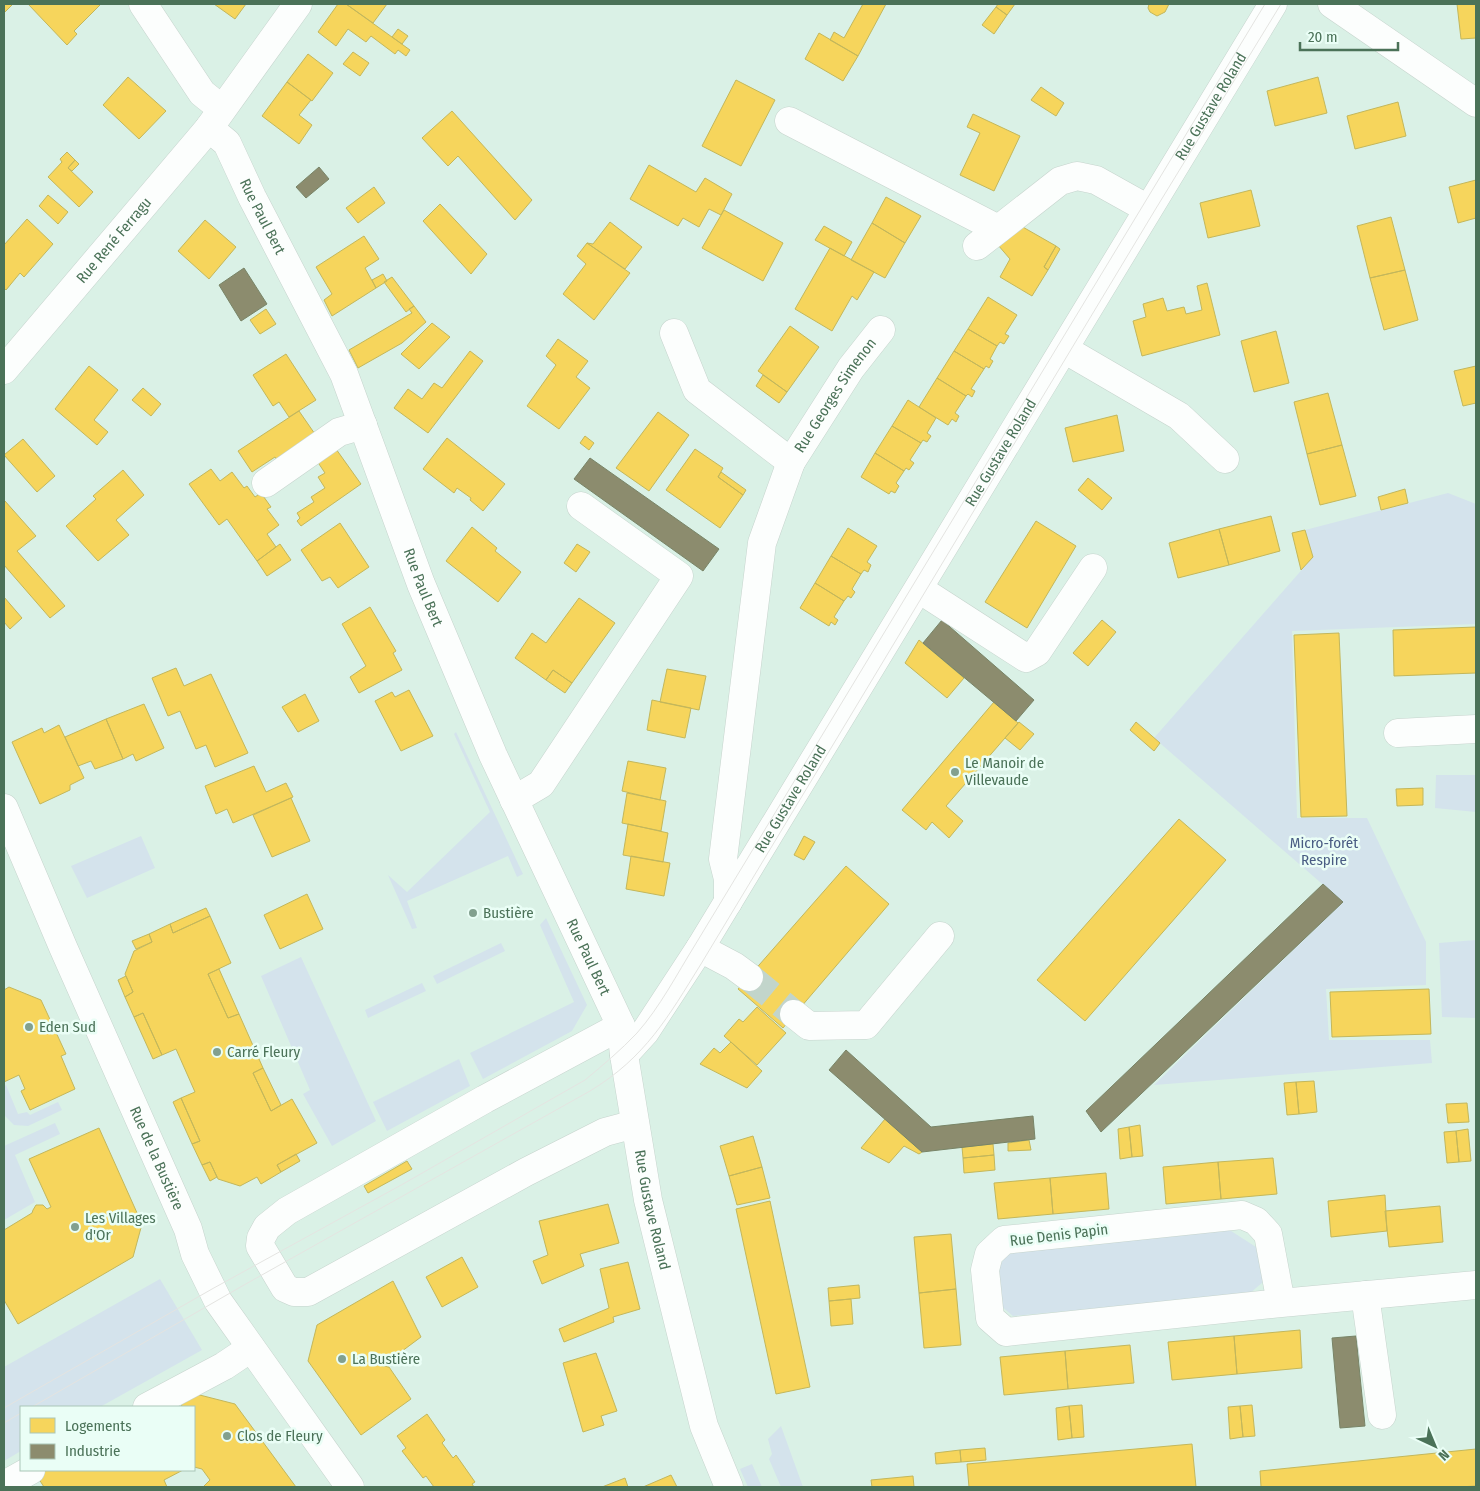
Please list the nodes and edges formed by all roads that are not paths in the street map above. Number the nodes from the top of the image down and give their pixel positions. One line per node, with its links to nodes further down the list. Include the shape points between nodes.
1 (143, 4): 6 (street, Rue Paul Bert)
2 (298, 4): 6 (street, Rue René Ferragu)
3 (1273, 4): 8 (street, Rue Gustave Roland)
4 (1332, 4): 5 (street)
5 (1476, 103)
6 (215, 118): 12 (street, Rue René Ferragu); 13 (street, Rue Paul Bert, via 344,374)
7 (789, 121): 8 (street, via 988,237 1060,181 1077,176 1096,180)
8 (1148, 210): 11 (street, Rue Gustave Roland)
9 (881, 330): 15 (street, Rue Georges Simenon, via 851,368)
10 (674, 333): 15 (street, Rue Georges Simenon, via 697,390)
11 (1064, 349): 14 (street, via 1179,416); 19 (street, Rue Gustave Roland)
12 (4, 370)
13 (363, 425): 16 (street, via 339,432); 22 (street, Rue Paul Bert, via 421,584)
14 (1225, 459)
15 (790, 462): 24 (street, via 762,543 723,859 728,879)
16 (266, 483)
17 (581, 506): 22 (street, via 680,576 540,784)
18 (1092, 568): 19 (street, via 1037,652 1026,658)
19 (919, 589): 24 (street, Rue Gustave Roland)
20 (1476, 729): 21 (street)
21 (1398, 733)
22 (514, 800): 29 (street, Rue Paul Bert)
23 (4, 808): 35 (street, Rue de la Bustière, via 188,1229 195,1254 218,1301)
24 (728, 902): 26 (street, Rue Gustave Roland)
25 (940, 936): 28 (street, via 866,1025 809,1026)
26 (700, 948): 27 (street); 30 (street, Rue Gustave Roland, via 646,1032)
27 (749, 977)
28 (794, 1014)
29 (622, 1026): 30 (street, Rue Paul Bert); 31 (street, via 502,1089 287,1211 267,1227 260,1246 284,1288 308,1292 526,1172 606,1132)
30 (624, 1055): 31 (street, Rue Gustave Roland)
31 (635, 1124): 41 (street, Rue Gustave Roland, via 648,1200 704,1426)
32 (1476, 1285): 33 (street, Rue Denis Papin)
33 (1365, 1295): 34 (street, Rue Denis Papin); 37 (street)
34 (1281, 1303): 34 (street, Rue Denis Papin, via 1268,1234 1256,1221 1242,1215 1004,1240 989,1254 985,1270 990,1318 1006,1332)
35 (251, 1348): 36 (street); 40 (street, Rue de la Bustière)
36 (149, 1406)
37 (1382, 1415)
38 (29, 1471): 39 (street)
39 (4, 1485)
40 (350, 1487)
41 (729, 1487)

